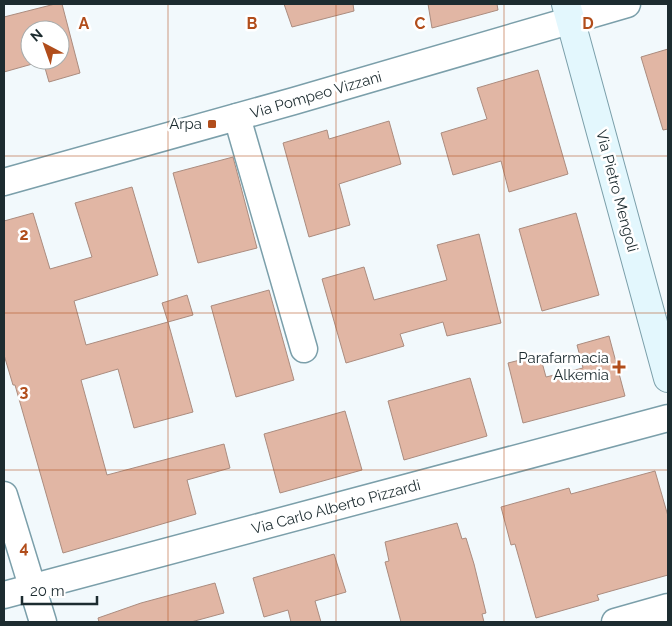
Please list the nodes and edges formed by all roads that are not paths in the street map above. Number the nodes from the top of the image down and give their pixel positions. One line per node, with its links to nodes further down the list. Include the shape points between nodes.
1 (628, 4): 2 (street, Via Pompeo Vizzani)
2 (568, 12): 3 (street, Via Pompeo Vizzani); 6 (main road, Via Pietro Mengoli)
3 (237, 117): 4 (street, Via Pompeo Vizzani); 5 (street)
4 (4, 182)
5 (304, 349)
6 (668, 378)
7 (668, 418): 9 (street, Via Carlo Alberto Pizzardi)
8 (4, 495): 9 (street)
9 (32, 587): 10 (street, Via Carlo Alberto Pizzardi); 12 (street)
10 (4, 595)
11 (668, 606): 13 (street)
12 (43, 622)
13 (614, 622)

